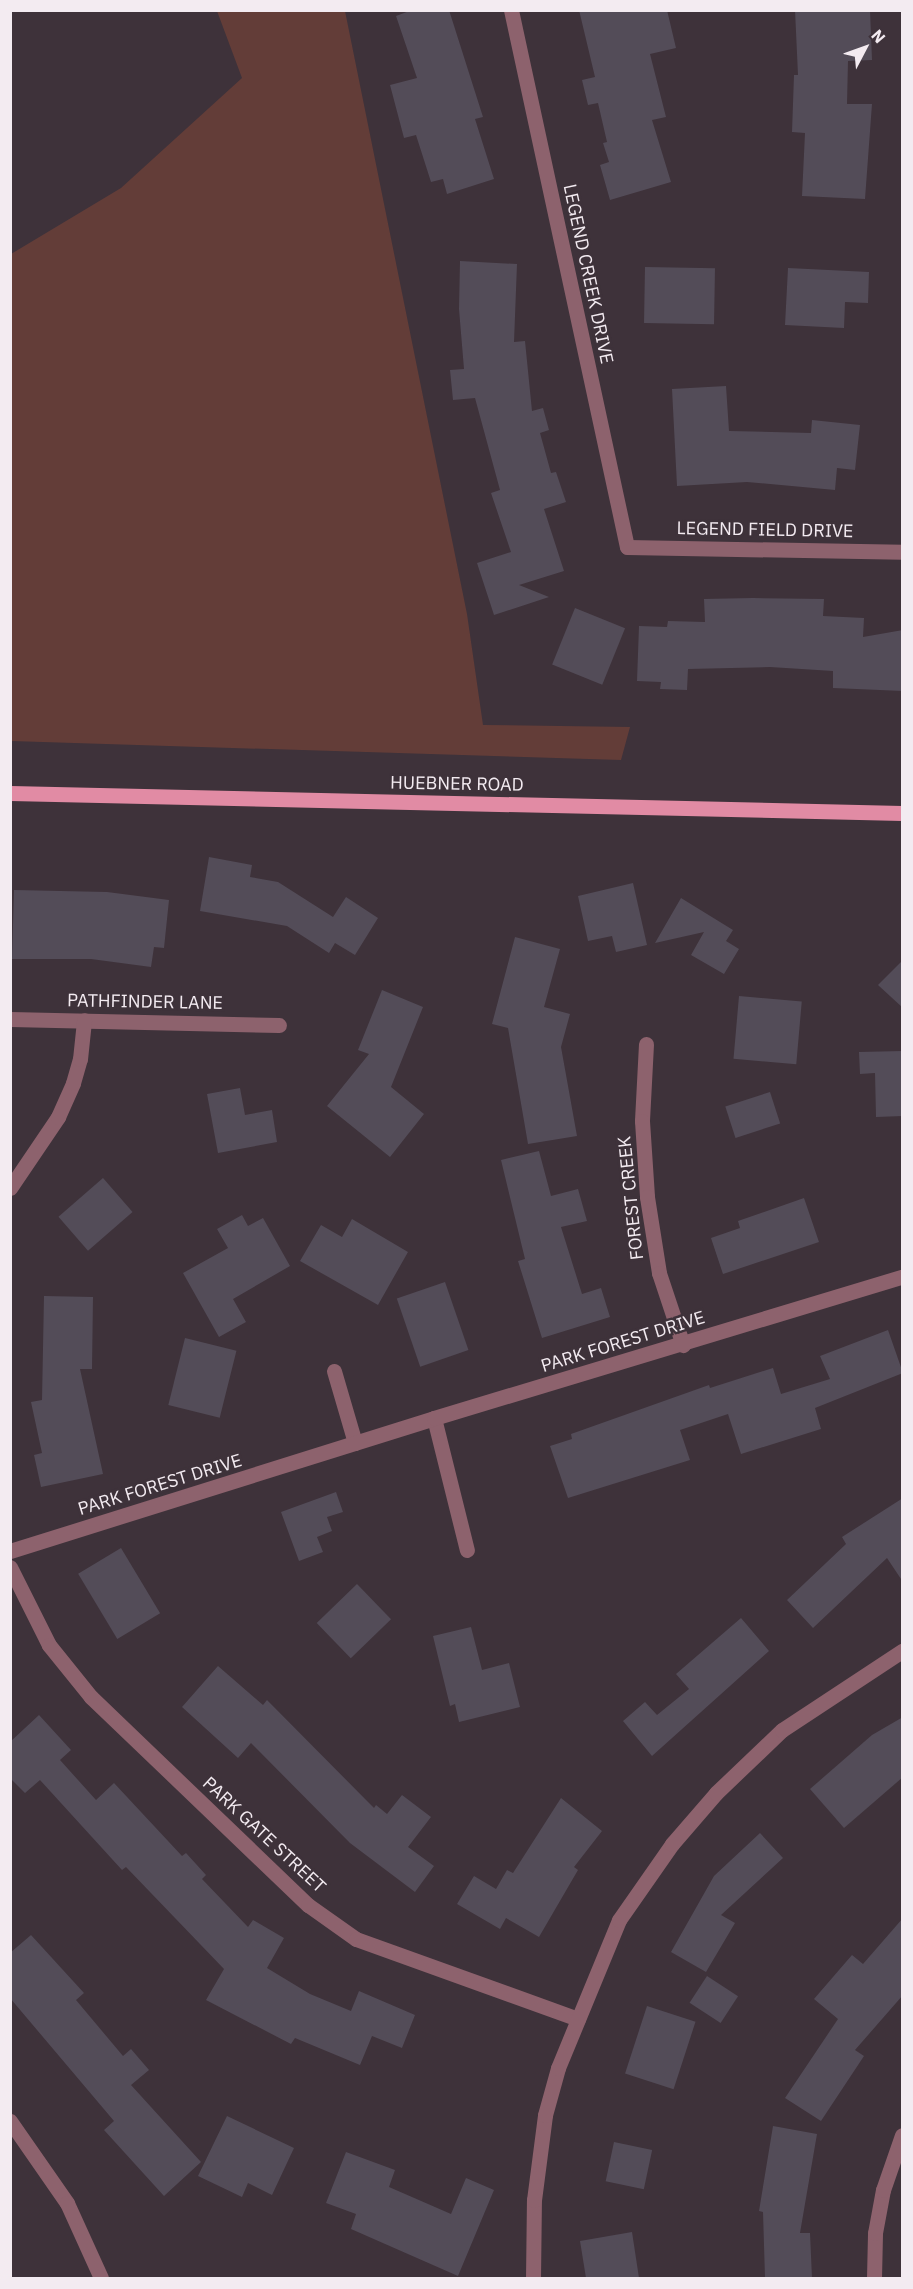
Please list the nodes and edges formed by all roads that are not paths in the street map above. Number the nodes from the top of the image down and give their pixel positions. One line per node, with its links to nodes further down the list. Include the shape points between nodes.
1 (511, 10): 2 (street, LEGEND CREEK DRIVE)
2 (627, 547): 3 (street, LEGEND FIELD DRIVE)
3 (903, 552)
4 (10, 792): 5 (main road, HUEBNER ROAD)
5 (903, 813)
6 (10, 1019): 7 (street, PATHFINDER LANE)
7 (84, 1020): 8 (street, PATHFINDER LANE); 10 (street, via 74,1083 58,1117)
8 (279, 1025)
9 (646, 1044): 12 (street, FOREST CREEK, via 642,1121 647,1197 659,1273)
10 (10, 1188)
11 (903, 1276): 12 (street, PARK FOREST DRIVE)
12 (683, 1345): 14 (street, PARK FOREST DRIVE)
13 (334, 1371): 15 (street)
14 (434, 1418): 15 (street, PARK FOREST DRIVE); 16 (street)
15 (355, 1443): 17 (street, PARK FOREST DRIVE)
16 (467, 1550)
17 (10, 1551)
18 (10, 1567): 20 (street, PARK GATE STREET, via 39,1630 91,1697 308,1905 356,1939)
19 (903, 1651): 20 (street, via 782,1730 717,1793 636,1891 602,1955)
20 (578, 2019): 24 (street, via 545,2115 534,2200)
21 (10, 2121): 23 (street, via 67,2203)
22 (903, 2135): 25 (street, via 883,2190 875,2233)
23 (101, 2278)
24 (533, 2278)
25 (874, 2278)

